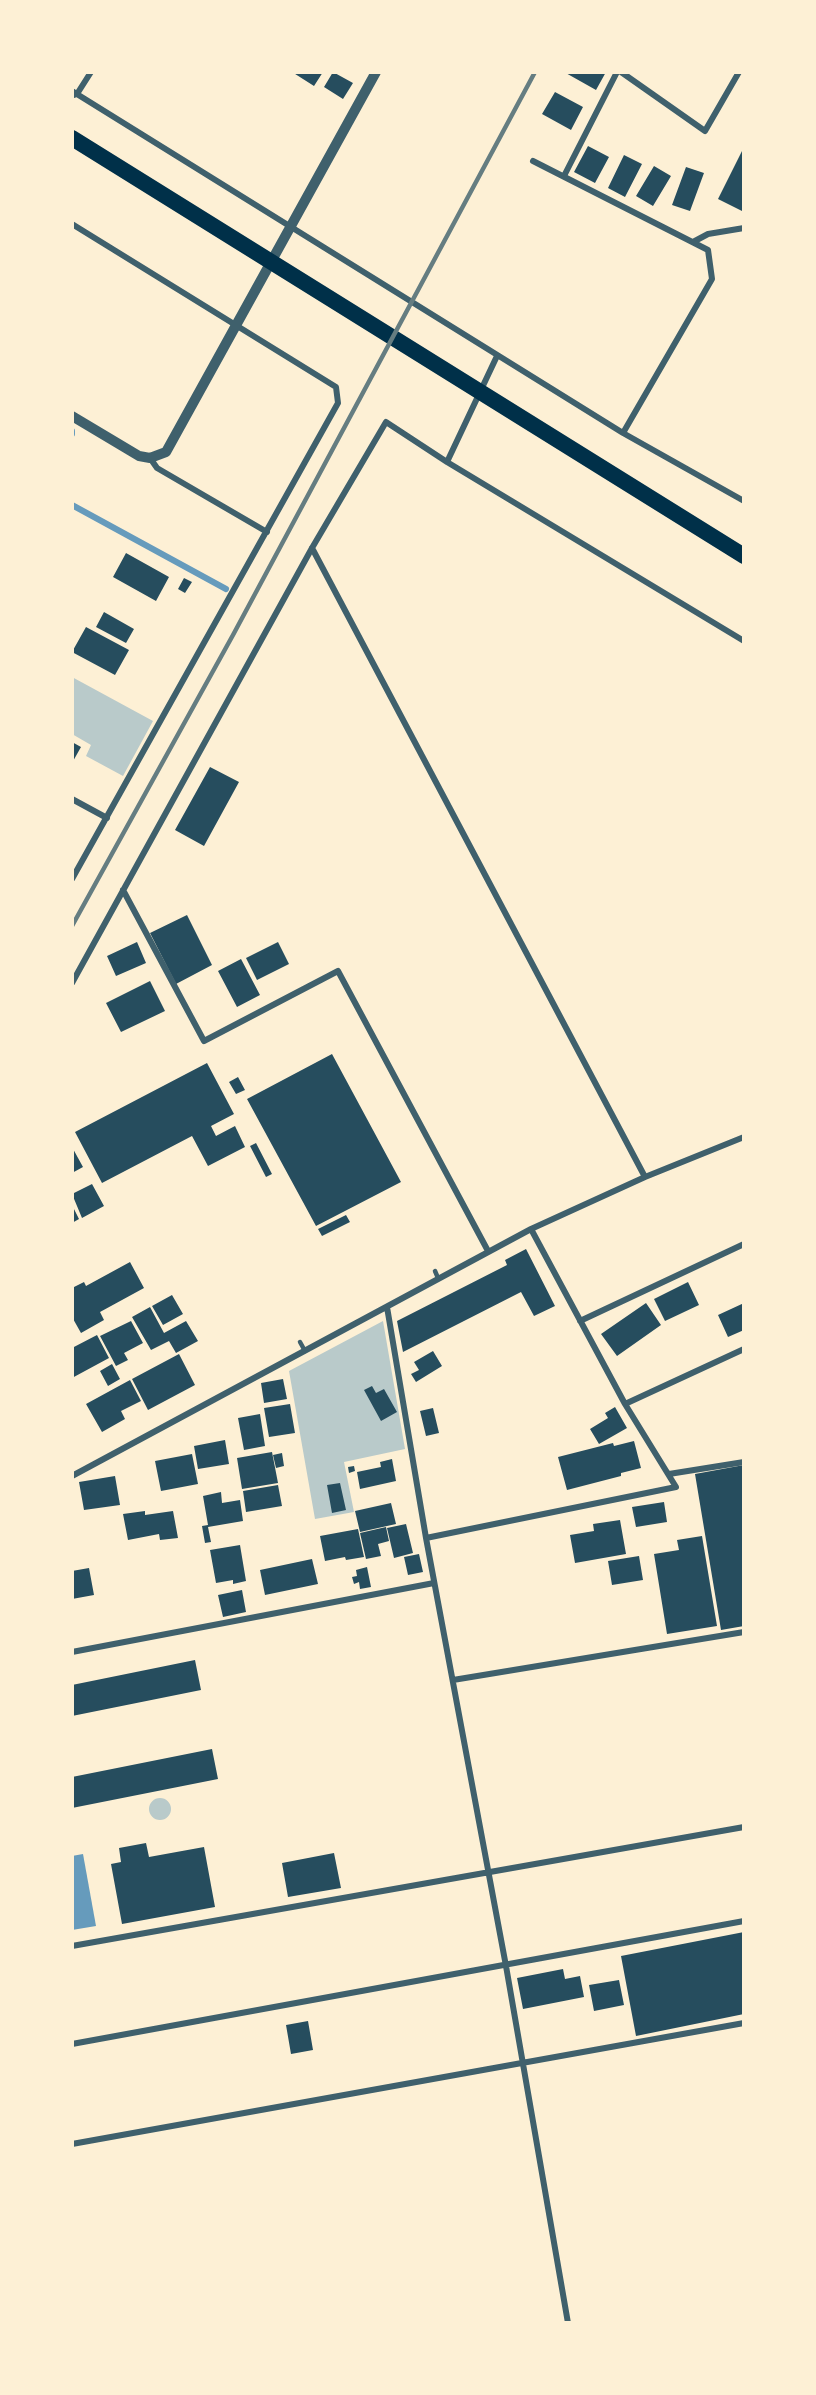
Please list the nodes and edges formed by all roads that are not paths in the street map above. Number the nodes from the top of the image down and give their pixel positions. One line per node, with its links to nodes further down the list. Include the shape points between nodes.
1 (91, 72): 5 (street)
2 (376, 72): 10 (street)
3 (619, 72): 4 (street, via 705,131); 8 (street)
4 (739, 72)
5 (74, 94): 10 (street)
6 (72, 138): 21 (highway, via 603,467)
7 (533, 160): 8 (street)
8 (564, 176): 12 (street)
9 (72, 224): 13 (street)
10 (292, 227): 13 (street); 14 (street)
11 (744, 228): 12 (street, via 708,234)
12 (693, 243): 16 (street, via 708,250 712,279)
13 (237, 326): 17 (street, via 171,446); 20 (street, via 336,387 338,403)
14 (497, 356): 16 (street); 18 (street)
15 (72, 416): 17 (street, via 139,456)
16 (623, 433): 19 (street)
17 (150, 458): 20 (street, via 157,468)
18 (447, 462): 22 (street, via 386,422); 25 (street)
19 (744, 501)
20 (267, 532): 27 (street)
21 (736, 544): 23 (highway); 24 (highway)
22 (312, 548): 29 (street); 32 (street)
23 (744, 556)
24 (744, 563)
25 (744, 640)
26 (72, 799): 27 (street)
27 (107, 818): 28 (street)
28 (72, 879)
29 (123, 890): 30 (street); 35 (street, via 204,1041 233,1030 339,972)
30 (72, 982)
31 (744, 1137): 32 (street)
32 (645, 1177): 33 (street)
33 (531, 1229): 35 (street); 39 (street)
34 (744, 1244): 39 (street)
35 (488, 1251): 37 (street)
36 (435, 1271): 37 (lane)
37 (438, 1278): 38 (street)
38 (387, 1307): 42 (street); 47 (street)
39 (580, 1321): 43 (street)
40 (300, 1342): 42 (lane)
41 (744, 1349): 43 (street)
42 (305, 1351): 46 (street)
43 (625, 1404): 45 (street)
44 (744, 1462): 45 (street)
45 (669, 1474): 47 (street, via 676,1487)
46 (72, 1476)
47 (426, 1538): 48 (street)
48 (434, 1583): 50 (street); 51 (street)
49 (744, 1632): 51 (street)
50 (72, 1652)
51 (453, 1680): 53 (street)
52 (744, 1827): 53 (street)
53 (487, 1871): 55 (street); 56 (street)
54 (744, 1921): 56 (street)
55 (72, 1946)
56 (506, 1966): 58 (street); 59 (street)
57 (744, 2023): 59 (street)
58 (72, 2044)
59 (522, 2062): 60 (street); 61 (street)
60 (72, 2144)
61 (568, 2323)

